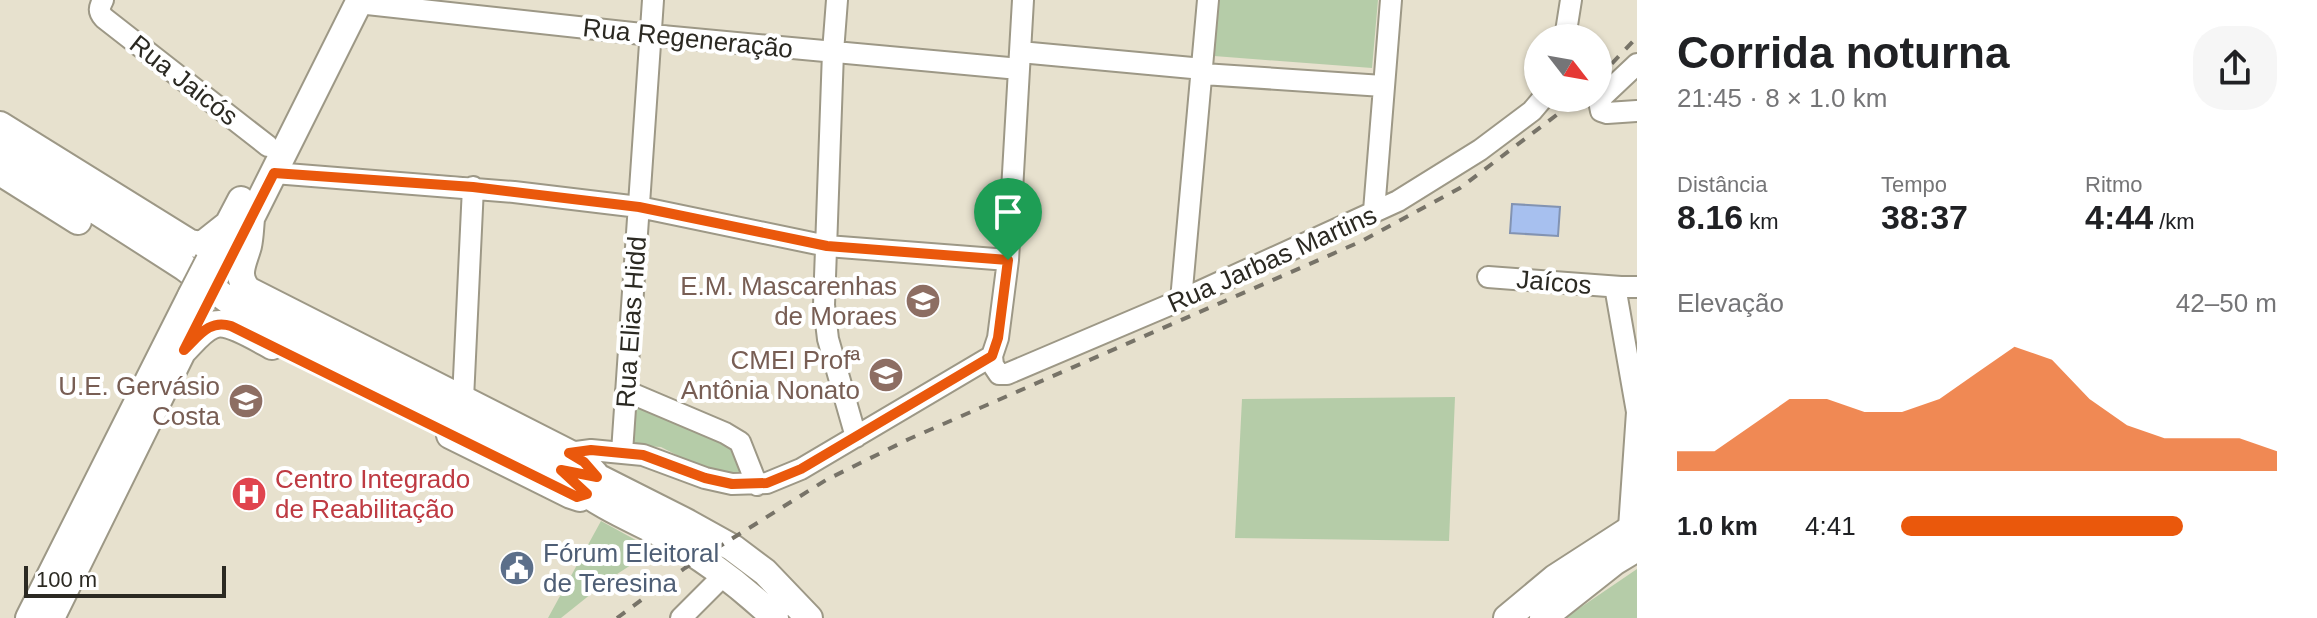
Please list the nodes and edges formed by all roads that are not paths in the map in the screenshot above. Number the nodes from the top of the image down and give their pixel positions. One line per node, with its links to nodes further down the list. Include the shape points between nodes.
1 (653, 0): 10 (street, Rua Elias Hidd)
2 (837, 0): 11 (street)
3 (1023, 0): 12 (street)
4 (1208, 0): 14 (street)
5 (1391, 0): 15 (street)
6 (1571, 0): 9 (street)
7 (353, 1): 10 (street, Rua Regeneração); 19 (main road); 22 (main road)
8 (102, 7): 19 (street, Rua Jaicós)
9 (1567, 24)
10 (651, 35): 11 (street, Rua Regeneração); 24 (street, Rua Elias Hidd)
11 (833, 52): 12 (street, Rua Regeneração); 27 (street)
12 (1019, 60): 14 (street, Rua Regeneração); 28 (street)
13 (1637, 64): 16 (street, via 1602,97 1600,106 1607,113)
14 (1203, 72): 15 (street, Rua Regeneração); 31 (street)
15 (1383, 86): 25 (street)
16 (1637, 111)
17 (1531, 112): 25 (street, Rua Jarbas Martins, via 1480,150)
18 (0, 125): 26 (main road, via 190,243 202,245)
19 (268, 146): 26 (main road)
20 (0, 149): 38 (main road, via 261,322)
21 (0, 172): 32 (main road, via 171,280 178,294)
22 (274, 173): 23 (street); 26 (main road)
23 (473, 187): 24 (street); 35 (street)
24 (639, 207): 27 (street); 34 (street, Rua Elias Hidd)
25 (1374, 211): 31 (street, Rua Jarbas Martins)
26 (240, 221): 32 (main road); 35 (main road, via 249,242 240,272 248,290)
27 (827, 246): 28 (street); 36 (street, via 828,339)
28 (1008, 260): 33 (street)
29 (1488, 277): 30 (street, Jaícos)
30 (1629, 287): 41 (street, via 1616,292 1637,412)
31 (1181, 300): 33 (street, Rua Jarbas Martins, via 1007,374 995,371)
32 (179, 340): 40 (main road, via 212,325 231,326 571,495 580,498); 43 (main road); 44 (main road)
33 (995, 347): 36 (street)
34 (626, 391): 37 (street, Rua Elias Hidd); 39 (street, via 740,442)
35 (463, 399): 38 (main road)
36 (856, 437): 39 (street, via 801,469)
37 (622, 452): 38 (street, via 591,450); 39 (street, via 705,478)
38 (565, 461): 40 (main road, via 584,462)
39 (757, 485)
40 (592, 486): 46 (main road, via 726,574); 47 (main road, via 733,548 765,572)
41 (1634, 534): 48 (main road, via 1555,578); 49 (main road, via 1614,562)
42 (717, 582): 45 (street)
43 (29, 618)
44 (51, 618)
45 (681, 618)
46 (775, 618)
47 (809, 618)
48 (1507, 618)
49 (1543, 618)

